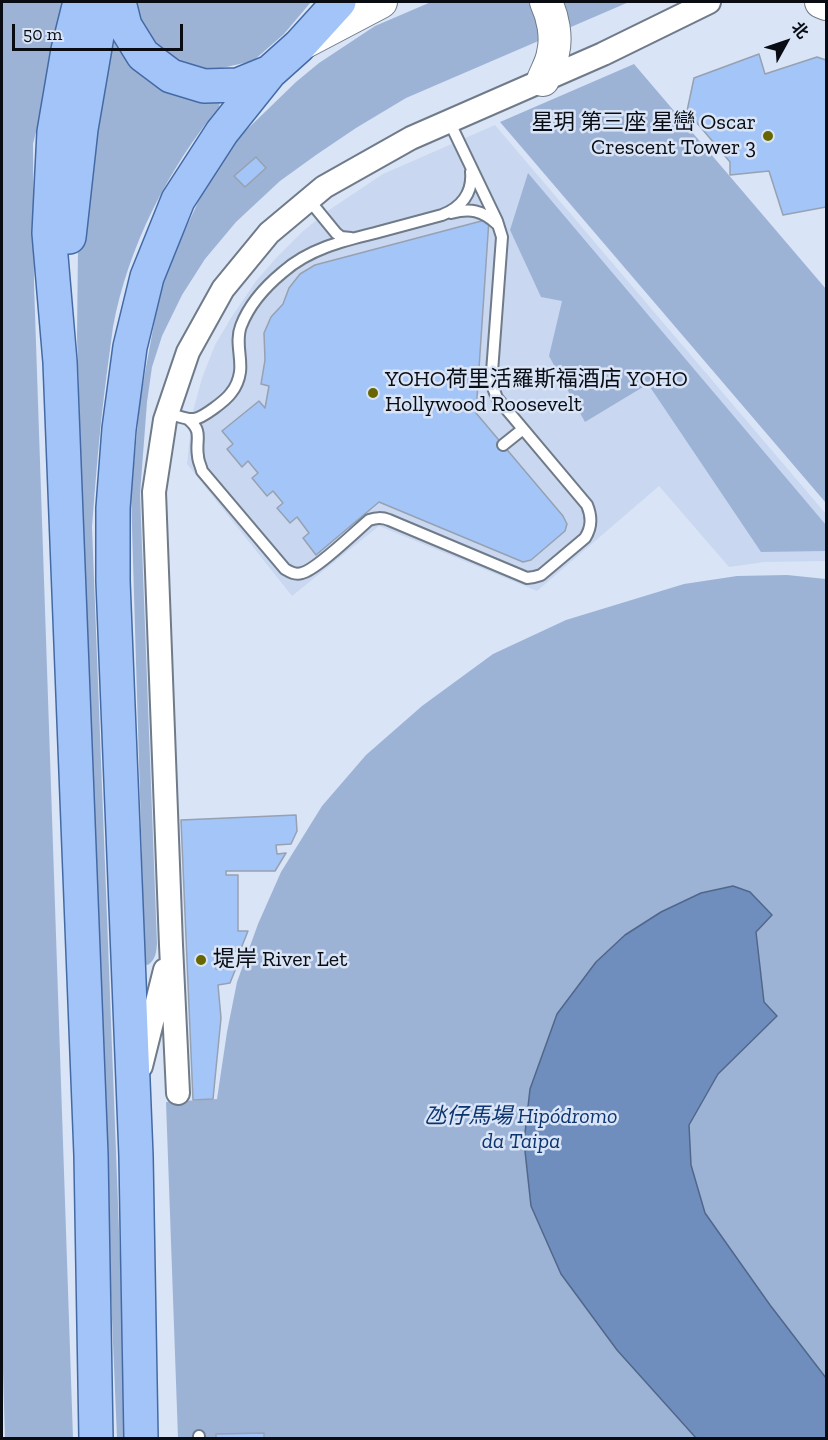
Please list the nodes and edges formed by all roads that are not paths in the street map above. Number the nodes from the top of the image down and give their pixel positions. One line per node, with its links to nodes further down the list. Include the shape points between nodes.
1 (80, 2): 19 (main road, via 54,132 49,233)
2 (107, 2): 19 (main road, via 99,24 81,129)
3 (119, 2): 11 (main road, via 124,26 143,55 171,76 204,86 238,84)
4 (339, 2): 10 (main road)
5 (381, 2): 10 (main road)
6 (546, 2): 12 (main road, via 554,40 553,55)
7 (708, 2): 12 (street)
8 (821, 2): 9 (main road)
9 (826, 4)
10 (299, 46): 11 (main road)
11 (270, 72): 25 (main road, via 222,132 178,200 147,277 130,346 112,508)
12 (543, 80): 13 (street)
13 (449, 121): 14 (lane); 15 (street, via 324,187)
14 (470, 166): 16 (lane, via 469,192 453,211); 17 (lane)
15 (309, 201): 18 (lane, via 336,233); 20 (street, via 269,234 224,289 188,352)
16 (442, 215): 17 (lane, via 477,211); 18 (lane)
17 (499, 227): 21 (lane, via 502,237 492,385 497,398)
18 (354, 238): 20 (lane, via 306,256 265,289 240,328 241,371 231,394 202,417)
19 (60, 362): 26 (main road, via 91,1155)
20 (178, 416): 21 (lane, via 193,423 198,434 202,471 285,569 297,574 310,570 369,520 382,518 527,578 541,575 585,538 591,526 591,513); 23 (street, via 165,420 154,492)
21 (523, 429): 22 (lane)
22 (503, 446)
23 (171, 945): 24 (street); 25 (street)
24 (178, 1094)
25 (133, 1097): 27 (main road)
26 (96, 1438)
27 (141, 1438)

